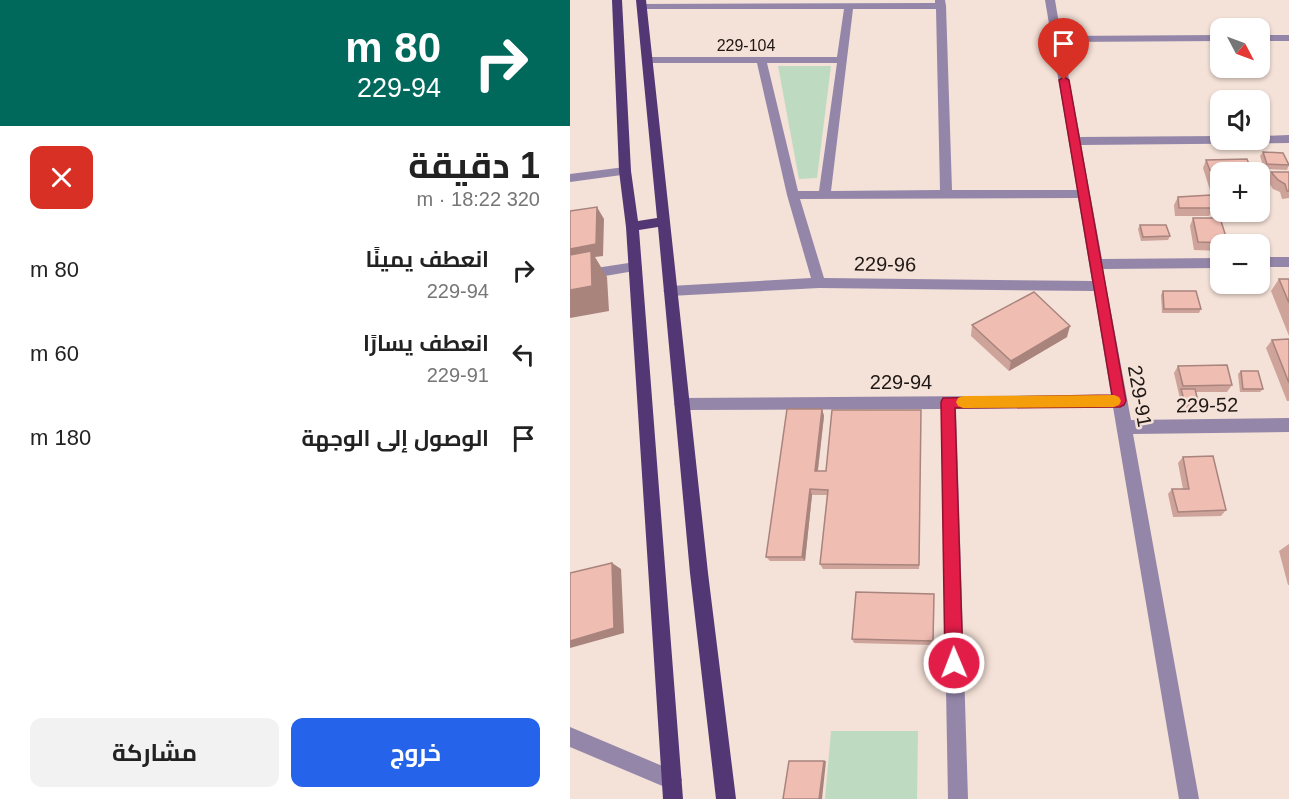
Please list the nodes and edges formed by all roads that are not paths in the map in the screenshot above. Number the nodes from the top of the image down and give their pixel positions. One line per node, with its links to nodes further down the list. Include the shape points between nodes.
1 (617, 0): 15 (main road)
2 (1050, 0): 9 (street, 229-91)
3 (642, 3): 5 (street); 10 (main road)
4 (940, 3): 5 (street); 18 (street)
5 (849, 6): 12 (street)
6 (1210, 38): 9 (street)
7 (1270, 38): 8 (street)
8 (1289, 38)
9 (1057, 39): 14 (street, 229-91)
10 (649, 60): 11 (street, 229-104); 21 (main road)
11 (761, 60): 12 (street, 229-104); 20 (street)
12 (843, 60): 17 (street)
13 (1289, 140): 14 (street)
14 (1075, 141): 19 (street, 229-91)
15 (625, 171): 16 (street); 22 (main road)
16 (570, 178)
17 (825, 194): 18 (street); 20 (street)
18 (946, 194): 19 (street)
19 (1084, 194): 26 (street, 229-91)
20 (793, 195): 29 (street)
21 (664, 221): 22 (main road); 31 (main road)
22 (632, 227): 27 (main road)
23 (1270, 262): 24 (street)
24 (1289, 262)
25 (1210, 263): 26 (street)
26 (1096, 264): 30 (street, 229-91)
27 (635, 267): 28 (street); 38 (main road)
28 (570, 277)
29 (819, 283): 30 (street, 229-96); 31 (street, 229-96)
30 (1099, 286): 32 (street, 229-91)
31 (670, 291): 34 (main road)
32 (1120, 401): 33 (street, 229-94); 36 (street, 229-91)
33 (948, 402): 34 (street, 229-94); 40 (street)
34 (682, 404): 39 (main road)
35 (1289, 425): 36 (street, 229-52)
36 (1125, 427): 41 (street, 229-91)
37 (570, 737): 38 (street)
38 (673, 790)
39 (726, 799)
40 (958, 799)
41 (1189, 799)

